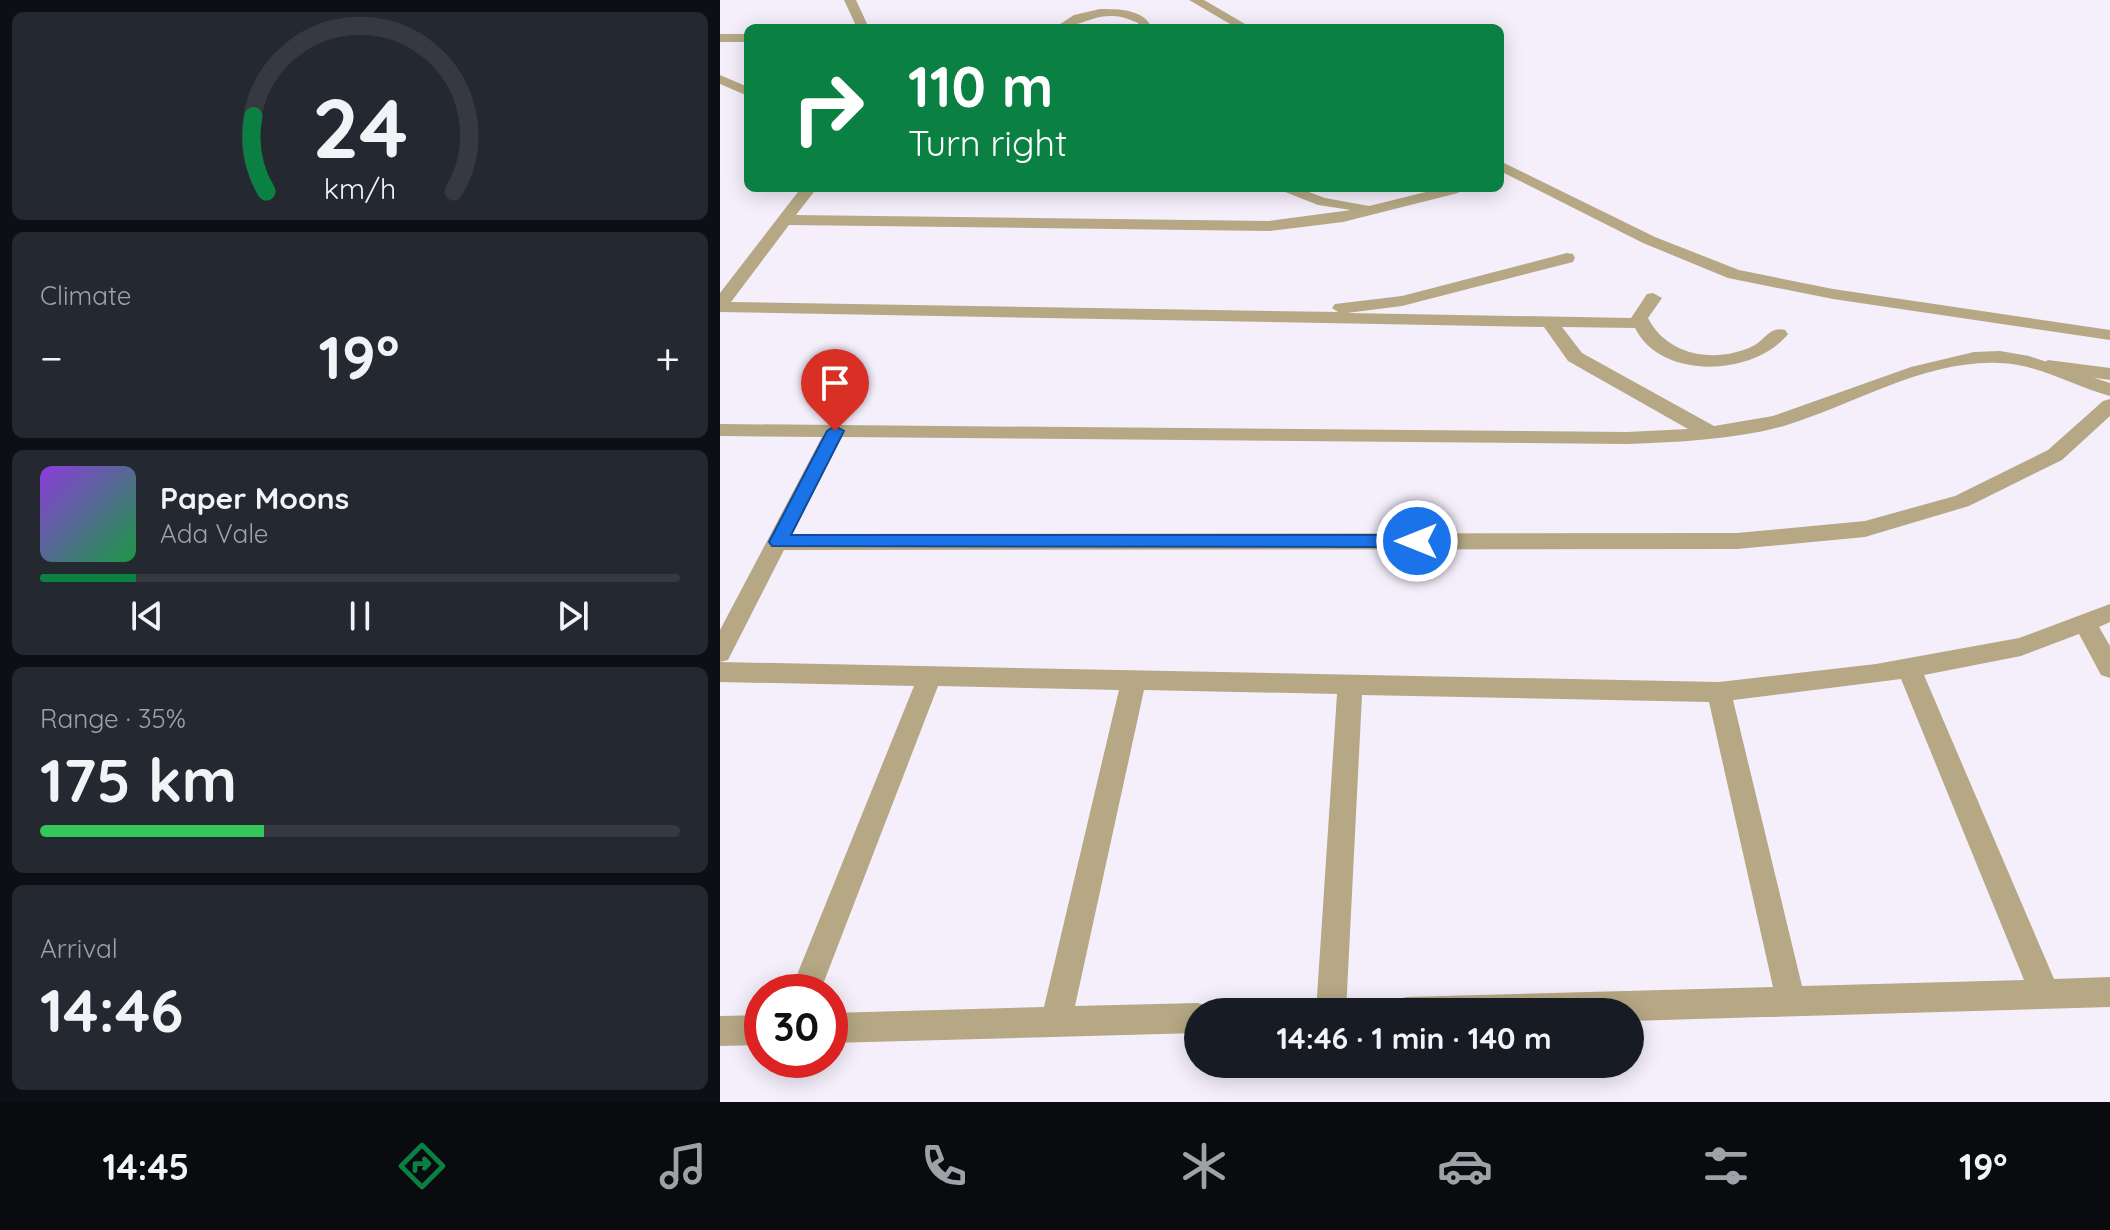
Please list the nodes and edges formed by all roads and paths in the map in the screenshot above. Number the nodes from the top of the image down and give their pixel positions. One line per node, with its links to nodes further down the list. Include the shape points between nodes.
1 (850, 0): 3 (street)
2 (1195, 0): 6 (street)
3 (861, 24)
4 (1067, 24): 5 (street, via 1109,12 1135,16)
5 (1144, 24)
6 (1239, 24)
7 (720, 38): 8 (street)
8 (744, 38)
9 (720, 79): 10 (street)
10 (744, 89)
11 (1504, 167): 24 (street, via 1649,240 1734,274)
12 (805, 192): 16 (street)
13 (1294, 192): 15 (street)
14 (1446, 192): 15 (street)
15 (1379, 210): 16 (street, via 1269,226)
16 (785, 220): 19 (street)
17 (1567, 258): 20 (street, via 1402,301)
18 (1653, 298): 22 (street)
19 (720, 306): 20 (street)
20 (1248, 318): 21 (street)
21 (1550, 323): 22 (street); 31 (street, via 1575,357)
22 (1640, 323): 23 (street, via 1654,343 1709,361 1761,350)
23 (1779, 334)
24 (2110, 335)
25 (2048, 366): 26 (street); 27 (street); 31 (street, via 1998,357 1944,363 1775,422)
26 (2110, 374)
27 (2110, 390)
28 (2110, 405): 32 (street, via 2055,455 1962,501 1865,529 1737,541)
29 (720, 430): 30 (street)
30 (835, 431): 31 (street, via 1627,438); 32 (street)
31 (1711, 433)
32 (778, 542): 35 (street)
33 (2110, 613): 34 (street)
34 (2085, 623): 36 (street, via 2021,647); 37 (street)
35 (720, 653)
36 (1909, 668): 42 (street); 45 (street)
37 (2110, 668)
38 (720, 672): 39 (street)
39 (930, 675): 40 (street); 43 (street)
40 (1134, 680): 41 (street); 50 (street)
41 (1350, 684): 42 (street); 46 (street)
42 (1719, 692): 47 (street)
43 (812, 974)
44 (2110, 992): 45 (street)
45 (2045, 994): 47 (street)
46 (1332, 998)
47 (1791, 1001): 48 (street)
48 (1644, 1005)
49 (1184, 1018): 50 (street)
50 (1056, 1022): 51 (street)
51 (848, 1028)
52 (744, 1030): 53 (street)
53 (720, 1031)

